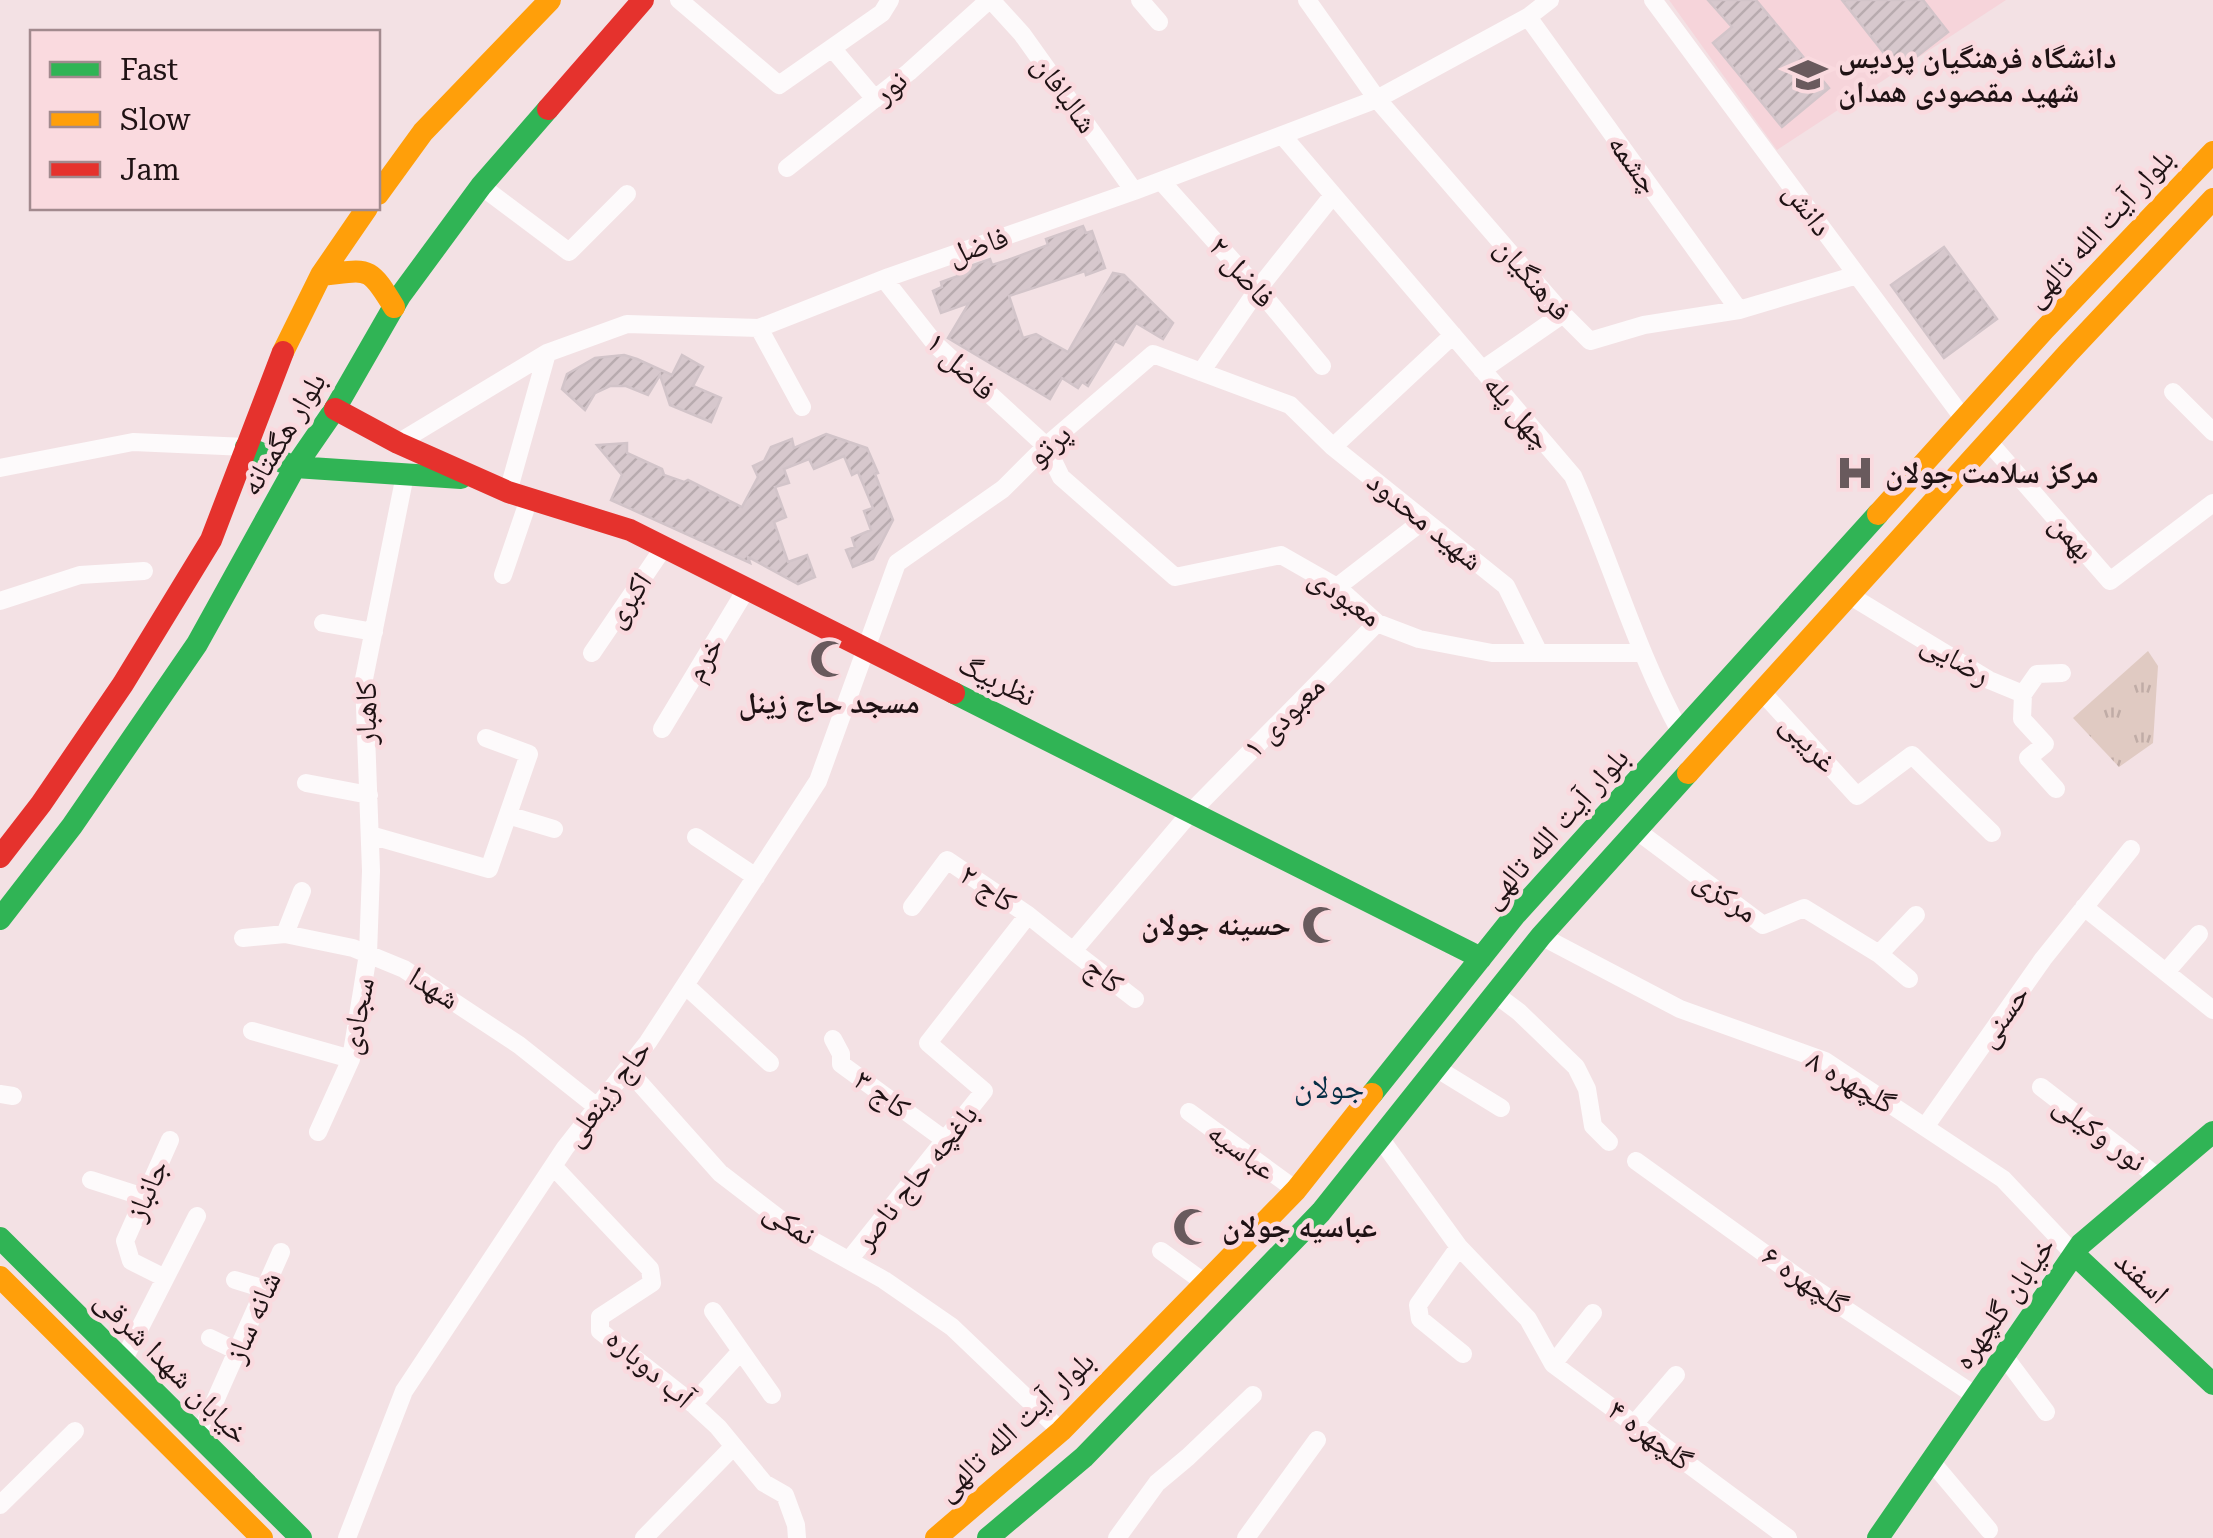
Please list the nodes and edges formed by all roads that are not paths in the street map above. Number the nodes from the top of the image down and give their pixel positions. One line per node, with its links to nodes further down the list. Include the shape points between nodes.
1 (550, 0): 20 (main road, via 423,132)
2 (643, 0): 19 (main road, بلوار هگمتانه)
3 (679, 0): 12 (street, via 779,86)
4 (890, 0): 12 (street)
5 (990, 0): 13 (street, نور); 21 (street, شالبافان, via 1022,34)
6 (1140, 0): 11 (street)
7 (1308, 0): 14 (street, فرهنگیان)
8 (1550, 0): 10 (street, فاضل)
9 (1653, 0): 27 (street, دانش)
10 (1528, 17): 14 (street, فاضل); 31 (street, چشمه)
11 (1159, 22)
12 (832, 48): 13 (street)
13 (875, 98): 17 (street, نور)
14 (1378, 99): 15 (street, فاضل); 32 (street, فرهنگیان)
15 (1282, 135): 18 (street, فاضل); 23 (street, چهل پله)
16 (2213, 152): 43 (main road, بلوار آیت الله تالهی)
17 (787, 168)
18 (1161, 181): 21 (street, فاضل); 29 (street, فاضل ۲)
19 (481, 186): 22 (street, via 569,252); 30 (main road, بلوار هگمتانه)
20 (380, 191)
21 (1134, 191): 28 (street, فاضل)
22 (627, 194)
23 (1333, 195): 29 (street); 34 (street, چهل پله)
24 (2213, 199): 46 (main road, بلوار آیت الله تالهی)
25 (366, 210): 26 (main road, بلوار هگمتانه)
26 (321, 275): 30 (main road, via 362,271 377,279); 48 (main road, بلوار هگمتانه)
27 (1857, 275): 31 (street); 43 (street, دانش)
28 (884, 279): 33 (street, فاضل); 47 (street, فاضل ۱, via 936,345)
29 (1258, 290): 36 (street, فاضل ۲); 38 (street)
30 (394, 307): 42 (main road, بلوار هگمتانه)
31 (1740, 310): 32 (street, فرهنگیان, via 1590,341)
32 (1563, 314): 37 (street)
33 (759, 328): 35 (street, فاضل, via 628,324); 41 (street)
34 (1453, 335): 37 (street, چهل پله); 49 (street)
35 (548, 353): 45 (street, فاضل); 54 (street)
36 (1322, 366)
37 (1482, 370): 70 (street, چهل پله, via 1572,476)
38 (1201, 372): 40 (street, پرتو); 47 (street, پرتو, via 1152,354)
39 (2173, 392): 44 (street)
40 (1290, 405): 49 (street, شهید محدود)
41 (802, 406)
42 (335, 409): 45 (main road, نظربیگ); 51 (main road, بلوار هگمتانه)
43 (1964, 418): 75 (main road, بلوار آیت الله تالهی)
44 (2213, 432)
45 (398, 442): 53 (main road, نظربیگ)
46 (1988, 442): 55 (street, بهمن, via 2110,581); 62 (main road, بلوار آیت الله تالهی)
47 (1046, 446): 61 (street, معبودی, via 1062,477 1175,577 1281,555); 67 (street, پرتو, via 1002,488 897,563)
48 (246, 447): 50 (street, via 133,442); 51 (main road, نظربیگ); 81 (main road, بلوار هگمتانه, via 211,540)
49 (1333, 447): 56 (street, شهید محدود)
50 (0, 468)
51 (295, 468): 52 (main road, نظربیگ); 84 (main road, بلوار هگمتانه, via 197,644)
52 (405, 475): 53 (main road, نظربیگ); 66 (street, کاهبار)
53 (476, 478): 54 (main road, نظربیگ)
54 (519, 496): 57 (main road, نظربیگ); 59 (street)
55 (2213, 504)
56 (1424, 520): 61 (street); 69 (street, شهید محدود, via 1506,586)
57 (664, 547): 60 (main road, نظربیگ); 68 (street, اکبری)
58 (144, 571): 63 (street, via 80,574)
59 (503, 575)
60 (747, 588): 67 (main road, نظربیگ); 74 (street, خرم)
61 (1337, 588): 65 (street, معبودی)
62 (1849, 595): 72 (main road, بلوار آیت الله تالهی); 73 (street, رضایی)
63 (0, 600)
64 (322, 623): 66 (street)
65 (1377, 624): 69 (street, معبودی, via 1492,653); 82 (street, معبودی ۱)
66 (374, 632): 80 (street, کاهبار, via 364,679)
67 (866, 648): 82 (main road, نظربیگ); 92 (street, حاج زینعلی, via 818,781)
68 (592, 653)
69 (1539, 653): 70 (street, معبودی)
70 (1643, 653): 75 (street, چهل پله)
71 (2062, 673): 73 (street, رضایی, via 2037,674)
72 (1761, 691): 77 (main road, بلوار آیت الله تالهی); 87 (street, غریبی, via 1858,796 1912,755)
73 (2023, 694): 79 (street, via 2022,720 2044,744 2028,758)
74 (662, 729)
75 (1681, 733): 77 (main road); 106 (main road, بلوار آیت الله تالهی)
76 (486, 738): 83 (street, via 530,754)
77 (1703, 755): 86 (main road, بلوار آیت الله تالهی)
78 (306, 783): 80 (street)
79 (2056, 789)
80 (369, 795): 88 (street, کاهبار)
81 (41, 804): 84 (main road); 91 (main road, بلوار هگمتانه)
82 (1191, 812): 103 (street); 106 (main road, نظربیگ)
83 (508, 815): 85 (street); 88 (street, via 489,870)
84 (72, 826): 98 (main road, بلوار هگمتانه)
85 (554, 829)
86 (1636, 830): 101 (main road, بلوار آیت الله تالهی); 105 (street, مرکزی, via 1763,925 1804,908)
87 (1992, 833)
88 (370, 834): 104 (street, کاهبار)
89 (696, 837): 92 (street)
90 (2132, 849): 95 (street, حسنی)
91 (0, 857)
92 (756, 877): 109 (street, حاج زینعلی)
93 (302, 892): 99 (street)
94 (912, 907): 96 (street, کاج ۲, via 947,860)
95 (2084, 907): 107 (street); 123 (street, حسنی)
96 (1028, 915): 103 (street); 128 (street, باغچه حاج ناصر, via 928,1043 984,1092)
97 (1916, 915): 105 (street)
98 (0, 919)
99 (285, 934): 102 (street, شهدا); 104 (street, شهدا)
100 (2199, 934): 107 (street)
101 (1541, 936): 110 (main road, بلوار آیت الله تالهی); 123 (street, گلچهره ۸, via 1680,1010 1824,1060)
102 (243, 938)
103 (1073, 951): 111 (street, کاج)
104 (368, 954): 115 (street, سجادی); 120 (street, شهدا, via 469,1010)
105 (1879, 954): 108 (street)
106 (1481, 958): 134 (main road, بلوار آیت الله تالهی)
107 (2166, 972): 112 (street)
108 (1910, 979)
109 (685, 986): 116 (street); 118 (street, حاج زینعلی)
110 (1495, 994): 117 (main road, بلوار آیت الله تالهی); 129 (street, via 1576,1067 1593,1126)
111 (1135, 999)
112 (2213, 1010)
113 (252, 1031): 115 (street)
114 (832, 1038): 128 (street, کاج ۳, via 841,1064)
115 (351, 1059): 124 (street, سجادی)
116 (770, 1063)
117 (1436, 1068): 121 (street); 126 (main road, بلوار آیت الله تالهی)
118 (628, 1070): 120 (street, حاج زینعلی); 143 (street, نمکی, via 720,1173 794,1230)
119 (2040, 1088): 132 (street, نور وکیلی)
120 (597, 1107): 131 (street, حاج زینعلی)
121 (1501, 1108)
122 (1188, 1112): 134 (street, عباسیه)
123 (1925, 1127): 142 (street, گلچهره ۸, via 2003,1179)
124 (318, 1132)
125 (2213, 1132): 132 (main road, خیابان گلچهره)
126 (1380, 1138): 136 (main road, بلوار آیت الله تالهی); 139 (street, گلچهره ۴)
127 (170, 1140): 135 (street, جانباز)
128 (945, 1140): 143 (street, باغچه حاج ناصر)
129 (1610, 1142)
130 (1636, 1161): 162 (street, گلچهره ۶)
131 (553, 1166): 163 (street, آب دوباره, via 650,1269 652,1283 600,1317 600,1331); 176 (street, حاج زینعلی, via 404,1391)
132 (2159, 1178): 142 (main road, خیابان گلچهره)
133 (91, 1180): 135 (street)
134 (1296, 1190): 136 (main road); 147 (main road, بلوار آیت الله تالهی)
135 (144, 1196): 145 (street, جانباز, via 124,1241 130,1261)
136 (1321, 1212): 180 (main road, بلوار آیت الله تالهی, via 1084,1456)
137 (196, 1216): 145 (street, جانباز)
138 (0, 1238): 156 (main road, خیابان شهدا شرقی)
139 (1459, 1248): 154 (street, via 1418,1305 1420,1319); 157 (street, گلچهره ۴, via 1528,1318)
140 (1161, 1251): 147 (street)
141 (282, 1252): 148 (street, شانه ساز)
142 (2074, 1254): 155 (main road, خیابان گلچهره); 159 (main road, اسفند)
143 (849, 1260): 167 (street, نمکی, via 952,1327)
144 (0, 1277): 174 (main road, خیابان شهدا شرقی)
145 (166, 1278): 156 (street, جانباز)
146 (235, 1280): 148 (street)
147 (1205, 1283): 167 (main road, بلوار آیت الله تالهی)
148 (265, 1289): 152 (street, شانه ساز)
149 (713, 1311): 153 (street)
150 (1593, 1313): 157 (street)
151 (210, 1338): 152 (street)
152 (237, 1351): 168 (street, شانه ساز)
153 (741, 1351): 160 (street); 163 (street)
154 (1463, 1354)
155 (2004, 1356): 162 (main road, خیابان گلچهره); 164 (street)
156 (123, 1361): 168 (main road, خیابان شهدا شرقی)
157 (1553, 1364): 165 (street, گلچهره ۴)
158 (1676, 1374): 165 (street)
159 (2213, 1384)
160 (772, 1395)
161 (1254, 1395): 181 (street, via 1157,1483)
162 (1976, 1396): 171 (main road, خیابان گلچهره)
163 (693, 1404): 170 (street, آب دوباره)
164 (2046, 1412)
165 (1635, 1423): 183 (street, گلچهره ۴)
166 (76, 1431): 172 (street)
167 (1061, 1431): 179 (main road, بلوار آیت الله تالهی)
168 (199, 1436): 175 (main road, خیابان شهدا شرقی)
169 (1317, 1440): 182 (street)
170 (733, 1446): 177 (street); 178 (street, آب دوباره, via 764,1483 785,1495)
171 (1932, 1461): 173 (street); 184 (main road, خیابان گلچهره)
172 (0, 1505)
173 (1989, 1530)
174 (262, 1538)
175 (301, 1538)
176 (347, 1538)
177 (644, 1538)
178 (796, 1538)
179 (936, 1538)
180 (988, 1538)
181 (1117, 1538)
182 (1246, 1538)
183 (1788, 1538)
184 (1878, 1538)

